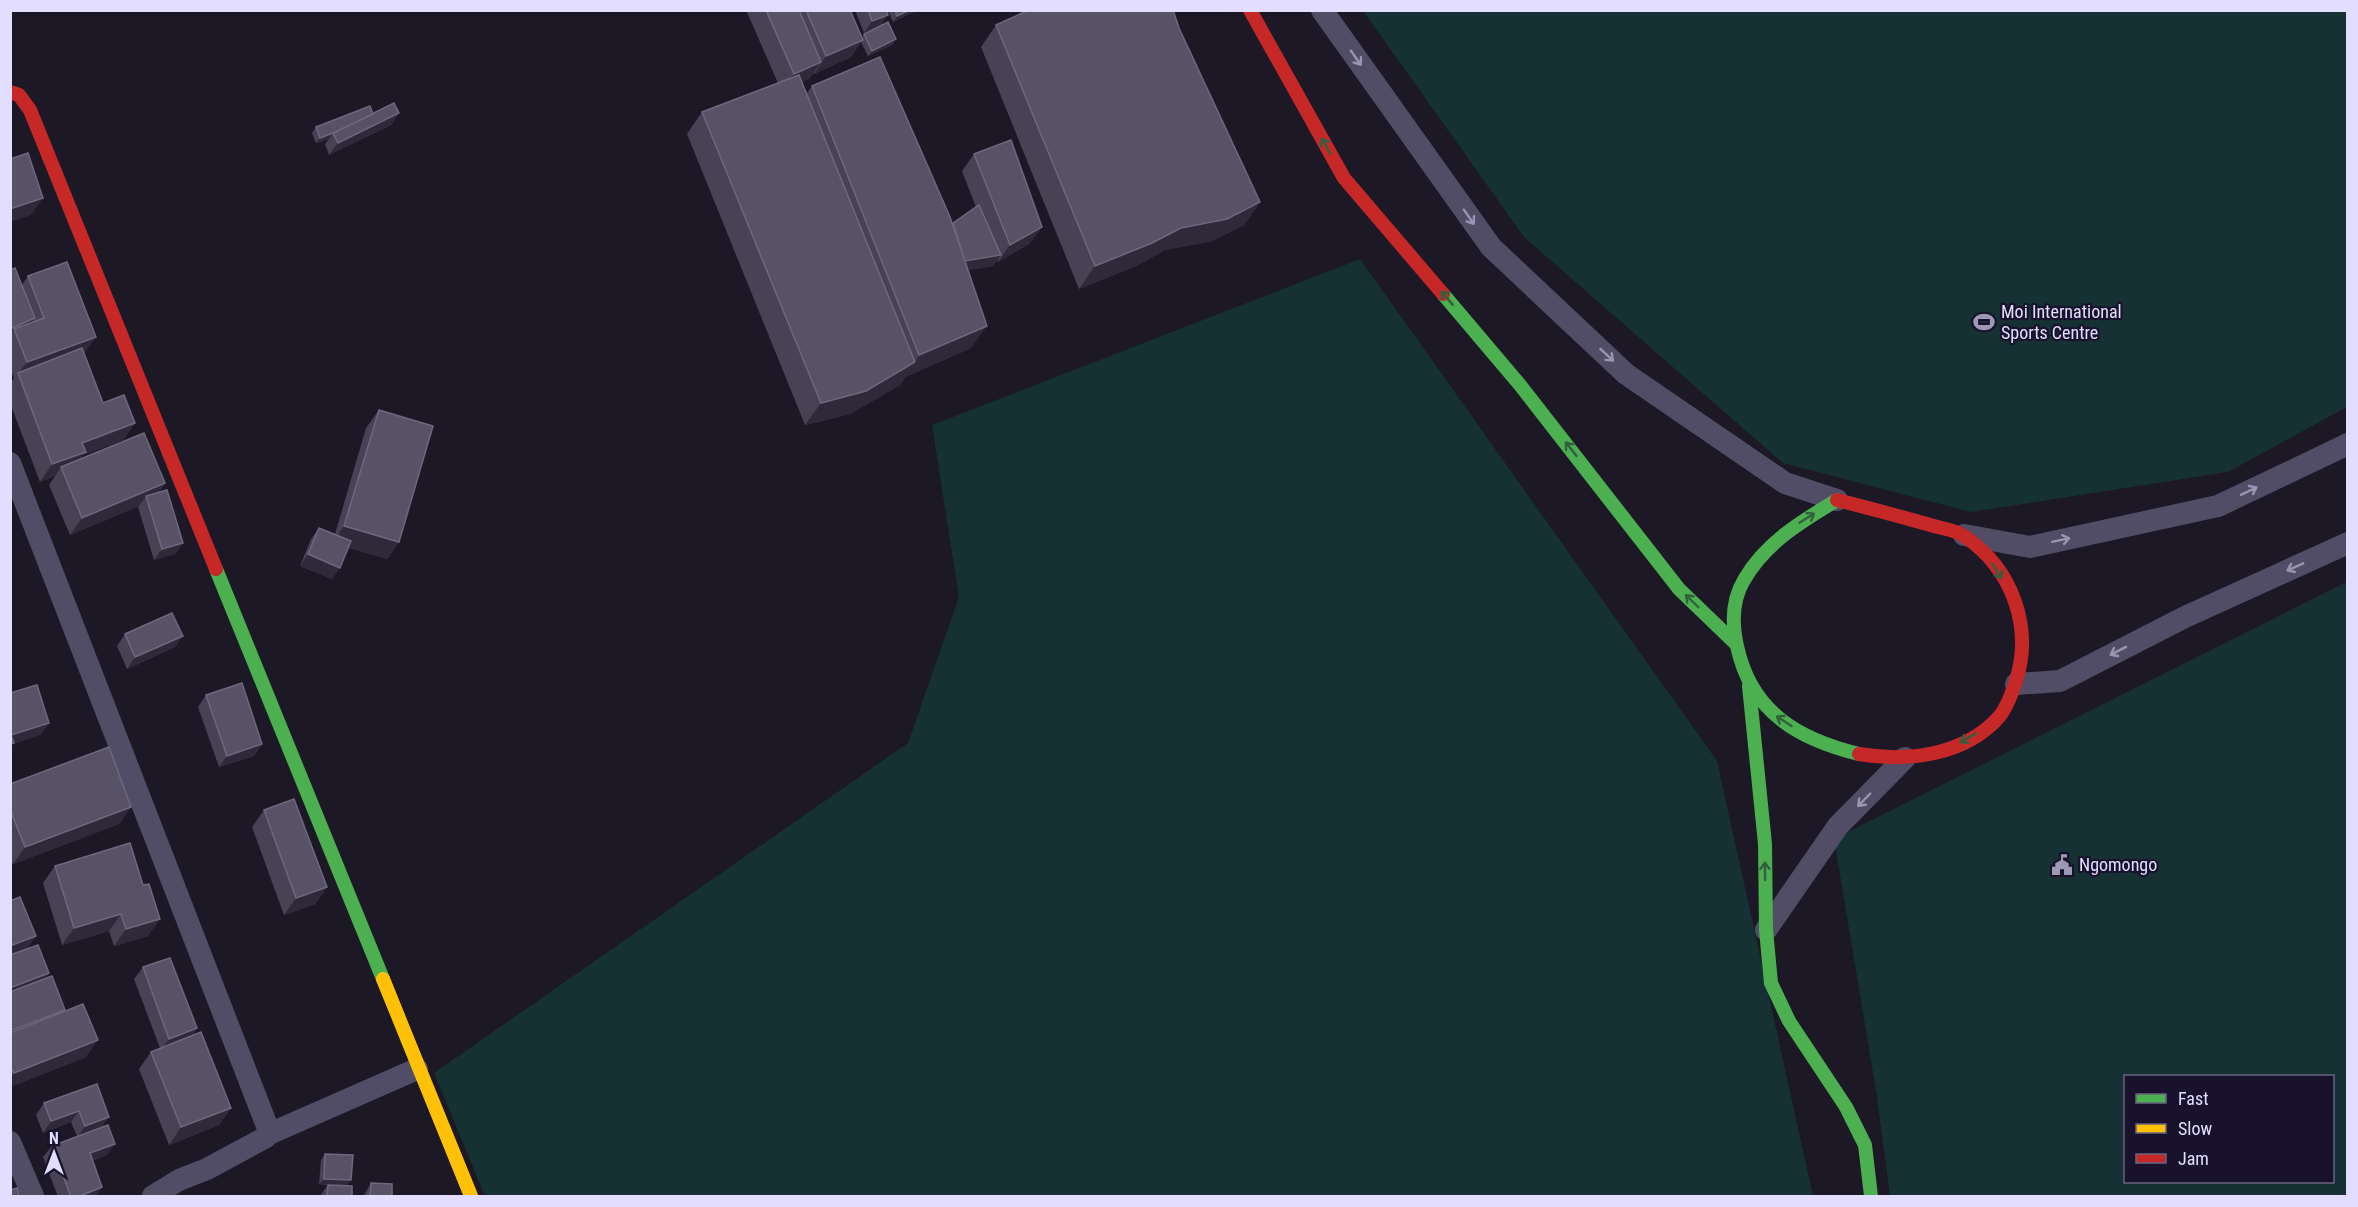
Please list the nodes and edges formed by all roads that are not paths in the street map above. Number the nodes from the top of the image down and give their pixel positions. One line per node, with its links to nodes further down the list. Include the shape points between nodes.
1 (1250, 10): 9 (street, one-way to 1, via 1679,589 1520,385 1344,178)
2 (1322, 10): 6 (street, one-way to 6, via 1491,247 1626,374 1785,483)
3 (10, 92): 14 (street, via 19,94 30,110)
4 (2348, 444): 7 (street, one-way to 4, via 2030,547 2218,506)
5 (10, 463): 15 (street)
6 (1837, 500): 7 (street); 9 (street, one-way to 6, via 1736,605 1744,577 1761,554 1790,529)
7 (1962, 535): 10 (street, one-way to 10, via 1994,564 2016,602 2024,642)
8 (2348, 543): 10 (street, one-way to 10, via 2185,617 2060,681)
9 (1734, 642): 11 (street)
10 (2016, 684): 12 (street, one-way to 12, via 2000,716 1967,740)
11 (1749, 686): 12 (street, one-way to 11, via 1866,755 1816,742 1772,714); 13 (street, one-way to 11, via 1764,844)
12 (1905, 758): 13 (street, one-way to 13, via 1838,826)
13 (1766, 930): 20 (street, via 1771,982 1789,1021 1846,1107 1865,1145)
14 (417, 1069): 15 (street); 19 (street)
15 (269, 1134): 18 (street)
16 (10, 1143): 17 (street)
17 (33, 1197)
18 (153, 1197)
19 (471, 1197)
20 (1871, 1197)

